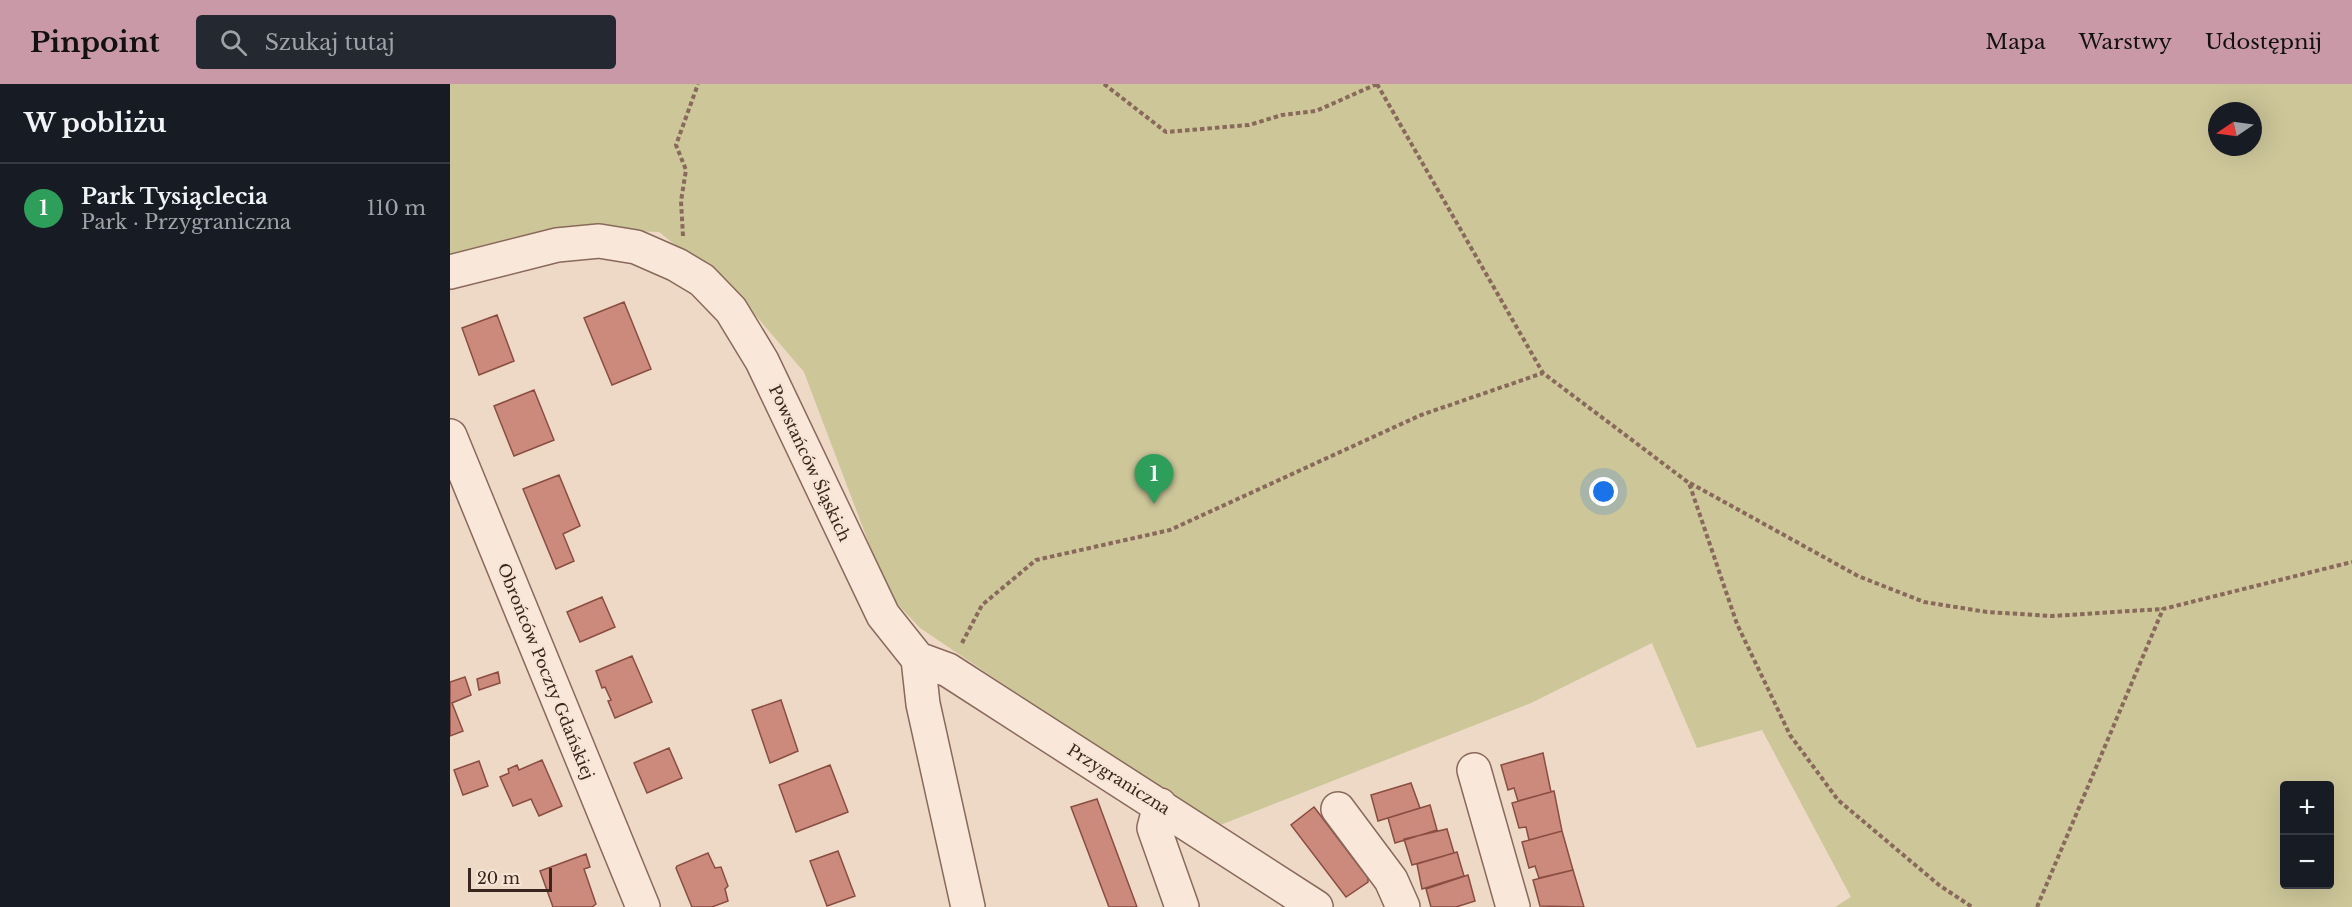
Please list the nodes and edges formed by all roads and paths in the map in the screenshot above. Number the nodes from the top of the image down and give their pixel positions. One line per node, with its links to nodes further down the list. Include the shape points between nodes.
1 (698, 84): 4 (path, via 676,145 686,170 681,201 685,249)
2 (1104, 84): 3 (path, via 1166,132 1249,125 1282,115 1316,111)
3 (1377, 84): 6 (path)
4 (677, 265): 5 (street, Powstańców Śląskich, via 636,247 599,242 557,245); 11 (street, Powstańców Śląskich, via 702,280 731,310 762,361 883,615)
5 (450, 272)
6 (1543, 373): 8 (path); 12 (path, via 1421,415 1170,530 1036,560 982,605)
7 (451, 441): 16 (street, Obrońców Poczty Gdańskiej)
8 (1689, 483): 10 (path, via 1858,576 1924,602 1987,612 2052,616); 22 (path, via 1737,624 1790,735 1838,800)
9 (2352, 562): 10 (path)
10 (2163, 609): 23 (path)
11 (918, 659): 12 (street, Przygraniczna); 17 (street, via 923,704)
12 (948, 670): 14 (street, Przygraniczna)
13 (1474, 770): 21 (street)
14 (1160, 805): 18 (street, via 1154,828); 19 (street, Przygraniczna)
15 (1338, 809): 20 (street, via 1391,880)
16 (643, 907)
17 (968, 907)
18 (1182, 907)
19 (1316, 907)
20 (1403, 907)
21 (1513, 907)
22 (1971, 907)
23 (2037, 907)

